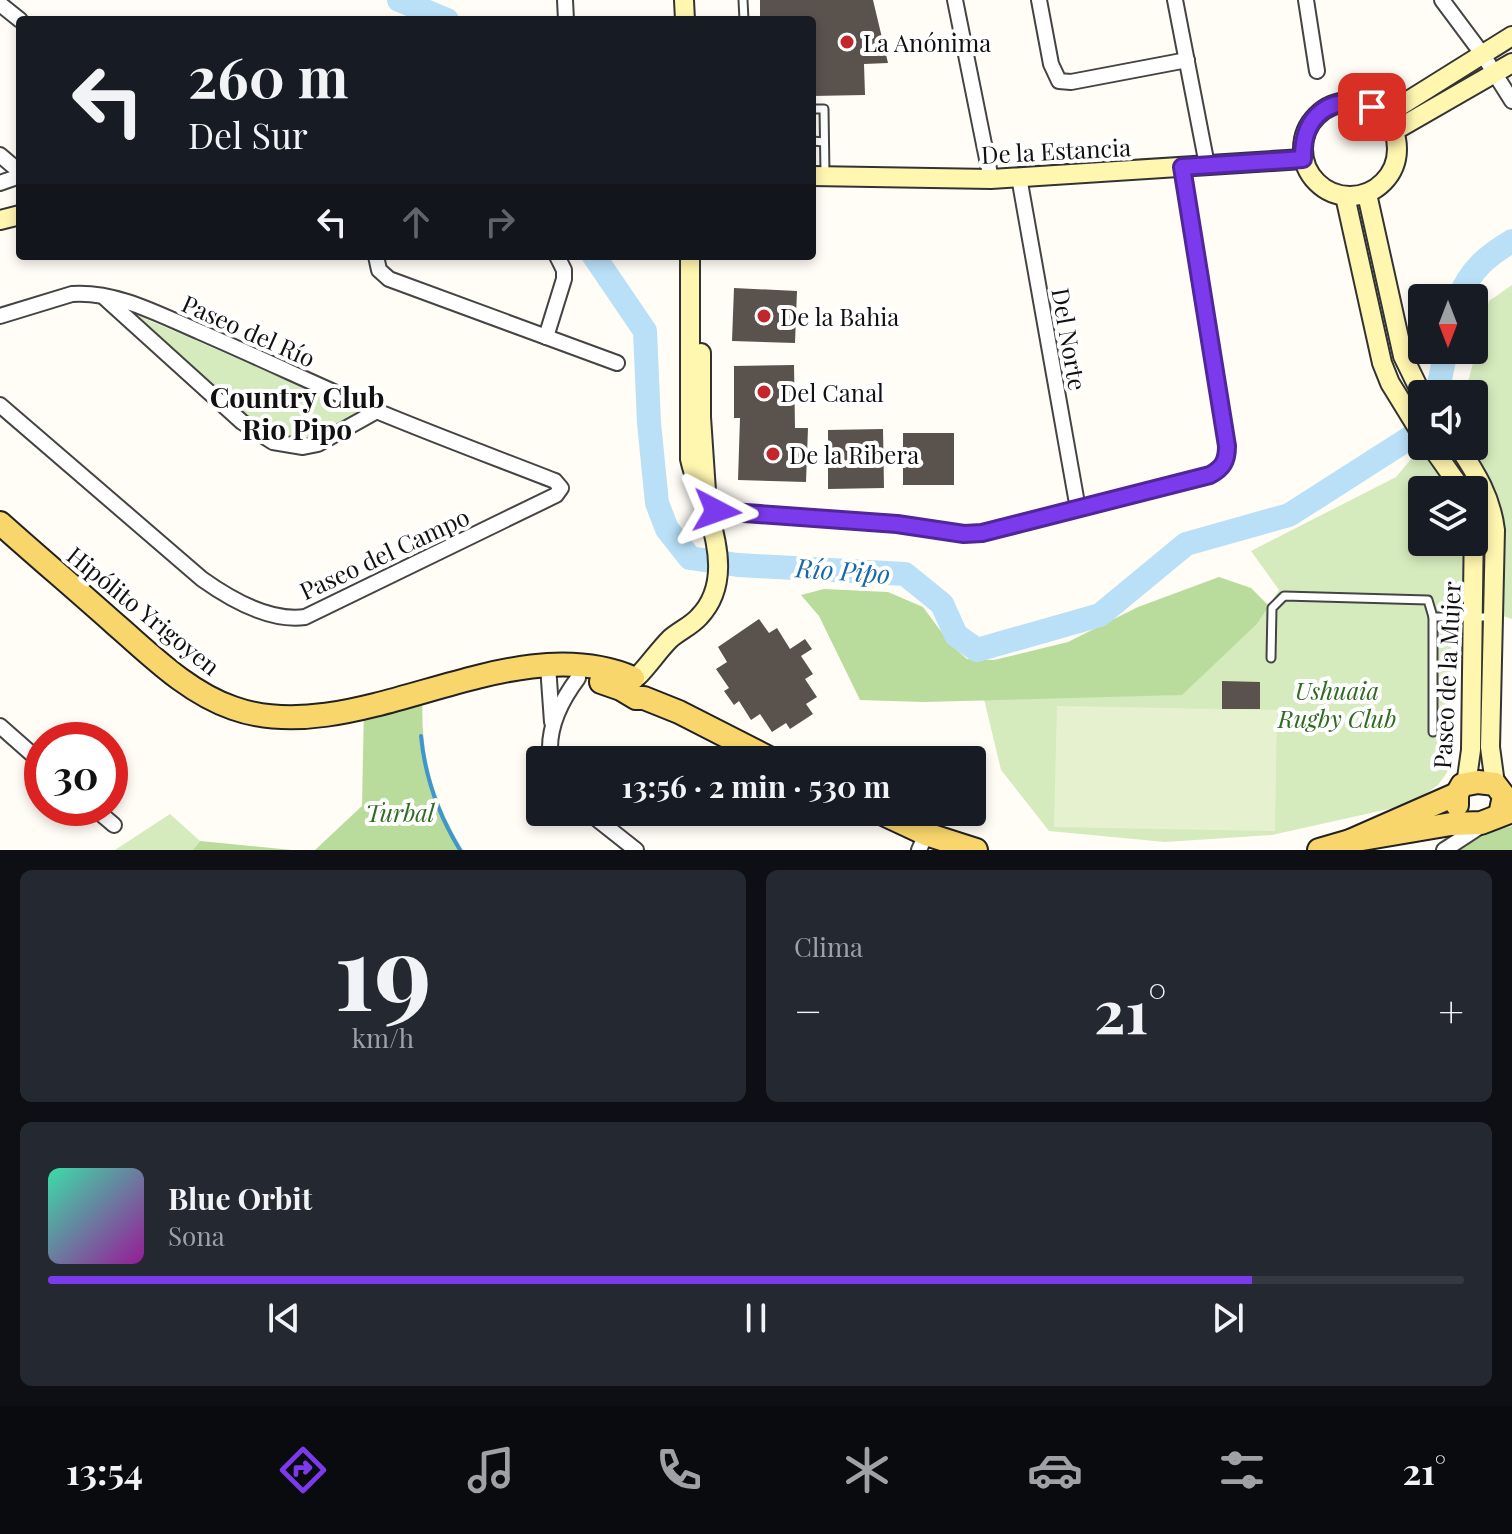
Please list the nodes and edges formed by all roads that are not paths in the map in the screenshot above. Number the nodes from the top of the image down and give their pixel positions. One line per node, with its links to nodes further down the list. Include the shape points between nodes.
1 (955, 0): 26 (street)
2 (1039, 0): 10 (street, via 1059,81)
3 (1175, 0): 10 (street)
4 (1306, 0): 12 (street)
5 (1442, 0): 9 (street)
6 (0, 4): 7 (street)
7 (16, 17)
8 (1512, 36): 9 (street)
9 (1483, 55): 13 (street); 16 (street)
10 (1187, 60): 21 (street)
11 (1512, 63): 13 (street)
12 (1317, 71)
13 (1494, 74): 14 (street); 16 (street)
14 (1512, 101)
15 (816, 109): 18 (lane, via 824,109)
16 (1389, 124): 20 (street, via 1372,107 1358,102 1328,107 1307,129); 27 (street, via 1396,161 1390,175)
17 (816, 141): 18 (lane)
18 (824, 142): 24 (lane)
19 (0, 155): 23 (street)
20 (1303, 159): 21 (street, De la Estancia); 28 (street, via 1318,184)
21 (1207, 165): 22 (street, De la Estancia)
22 (1182, 167): 25 (street, De la Estancia); 44 (street, via 1227,446 1224,465 1210,475)
23 (16, 170)
24 (818, 176): 26 (street, De la Estancia)
25 (1019, 177): 26 (street, De la Estancia); 44 (street, Del Norte)
26 (991, 179)
27 (1367, 194): 28 (street); 38 (street, via 1403,356)
28 (1345, 196): 41 (street, via 1382,363)
29 (377, 260): 36 (street, via 389,279)
30 (559, 260): 36 (street, via 564,279)
31 (691, 260): 33 (street)
32 (701, 260): 33 (street)
33 (696, 284): 45 (street, via 690,459)
34 (102, 296): 35 (street, Paseo del Río, via 72,294); 40 (street, Paseo del Río, via 151,311); 40 (street, via 242,422 273,442 318,444)
35 (0, 316)
36 (546, 337): 37 (street)
37 (617, 363)
38 (1415, 380)
39 (0, 405): 43 (street, Paseo del Campo, via 202,579 278,617 305,617 556,495)
40 (377, 411): 43 (street, Paseo del Río, via 555,481)
41 (1408, 413)
42 (1467, 460): 50 (street, Paseo de la Mujer, via 1493,514)
43 (561, 488)
44 (1078, 509): 45 (street, via 964,534)
45 (707, 510): 54 (street, via 718,560 714,596 702,614 662,648)
46 (0, 523): 52 (main road, Hipólito Yrigoyen, via 163,666 190,686 257,715 336,713 463,680)
47 (1474, 556): 49 (street, Paseo de la Mujer)
48 (1433, 617): 49 (lane); 51 (lane, via 1428,600 1284,596 1272,608); 57 (lane)
49 (1474, 617): 50 (lane); 62 (street, Paseo de la Mujer, via 1470,760)
50 (1494, 617): 61 (street, Paseo de la Mujer, via 1490,747)
51 (1271, 658)
52 (549, 671): 53 (main road, Hipólito Yrigoyen); 54 (main road, Hipólito Yrigoyen, via 573,666 612,671); 56 (street)
53 (578, 678): 54 (main road, Hipólito Yrigoyen); 56 (street)
54 (641, 686): 59 (main road, Hipólito Yrigoyen)
55 (0, 726): 60 (street)
56 (553, 726): 58 (street)
57 (1433, 732)
58 (552, 746)
59 (746, 746)
60 (24, 747)
61 (1504, 786): 62 (main road, via 1478,782); 63 (main road, via 1505,803)
62 (1460, 790): 63 (main road, via 1457,809); 66 (main road)
63 (1492, 818): 66 (main road); 71 (street)
64 (606, 826): 68 (street)
65 (900, 826): 67 (main road)
66 (1350, 841): 70 (main road)
67 (923, 842): 69 (main road)
68 (636, 850)
69 (976, 850)
70 (1319, 850)
71 (1444, 850)

